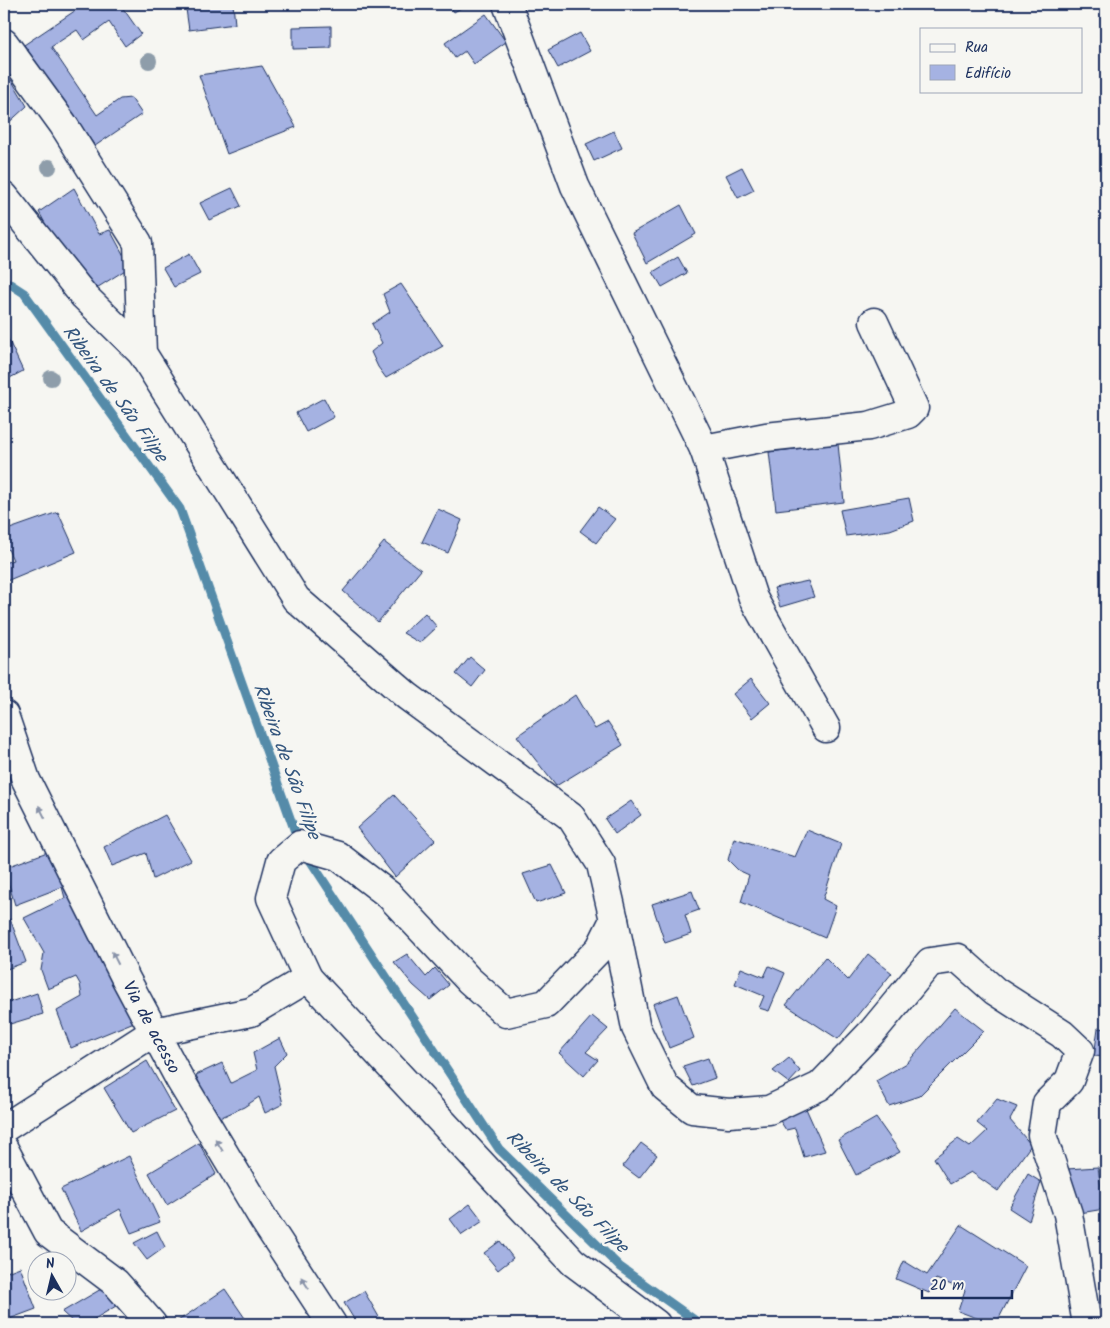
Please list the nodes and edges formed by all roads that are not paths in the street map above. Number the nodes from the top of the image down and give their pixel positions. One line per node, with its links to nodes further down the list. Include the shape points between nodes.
1 (507, 4): 6 (street, via 575,186)
2 (4, 43): 5 (street, via 63,124 138,243)
3 (4, 196): 5 (street, via 84,296)
4 (874, 322): 6 (street, via 914,408 908,414 869,426 766,437)
5 (142, 353): 9 (street, via 296,599 407,696 571,817 601,864)
6 (704, 449): 8 (street, via 753,598)
7 (4, 715): 11 (street, Via de acesso, one-way to 7, via 26,780)
8 (826, 728)
9 (614, 920): 10 (street, via 600,948 546,1004 506,1013 469,980 389,895 338,856 300,845 281,860 271,898); 17 (street, via 636,1028 665,1087 692,1108 729,1113 769,1110 820,1086 873,1031 930,962 958,958 995,991 1062,1034 1080,1051 1069,1081 1047,1103 1042,1135 1068,1214)
10 (308, 978): 11 (street, via 251,1012); 16 (street, via 573,1262)
11 (154, 1032): 12 (street); 14 (street, Via de acesso, one-way to 11)
12 (4, 1128)
13 (4, 1149): 15 (street, via 48,1232 116,1283)
14 (327, 1323)
15 (152, 1324)
16 (656, 1324)
17 (1087, 1324)

